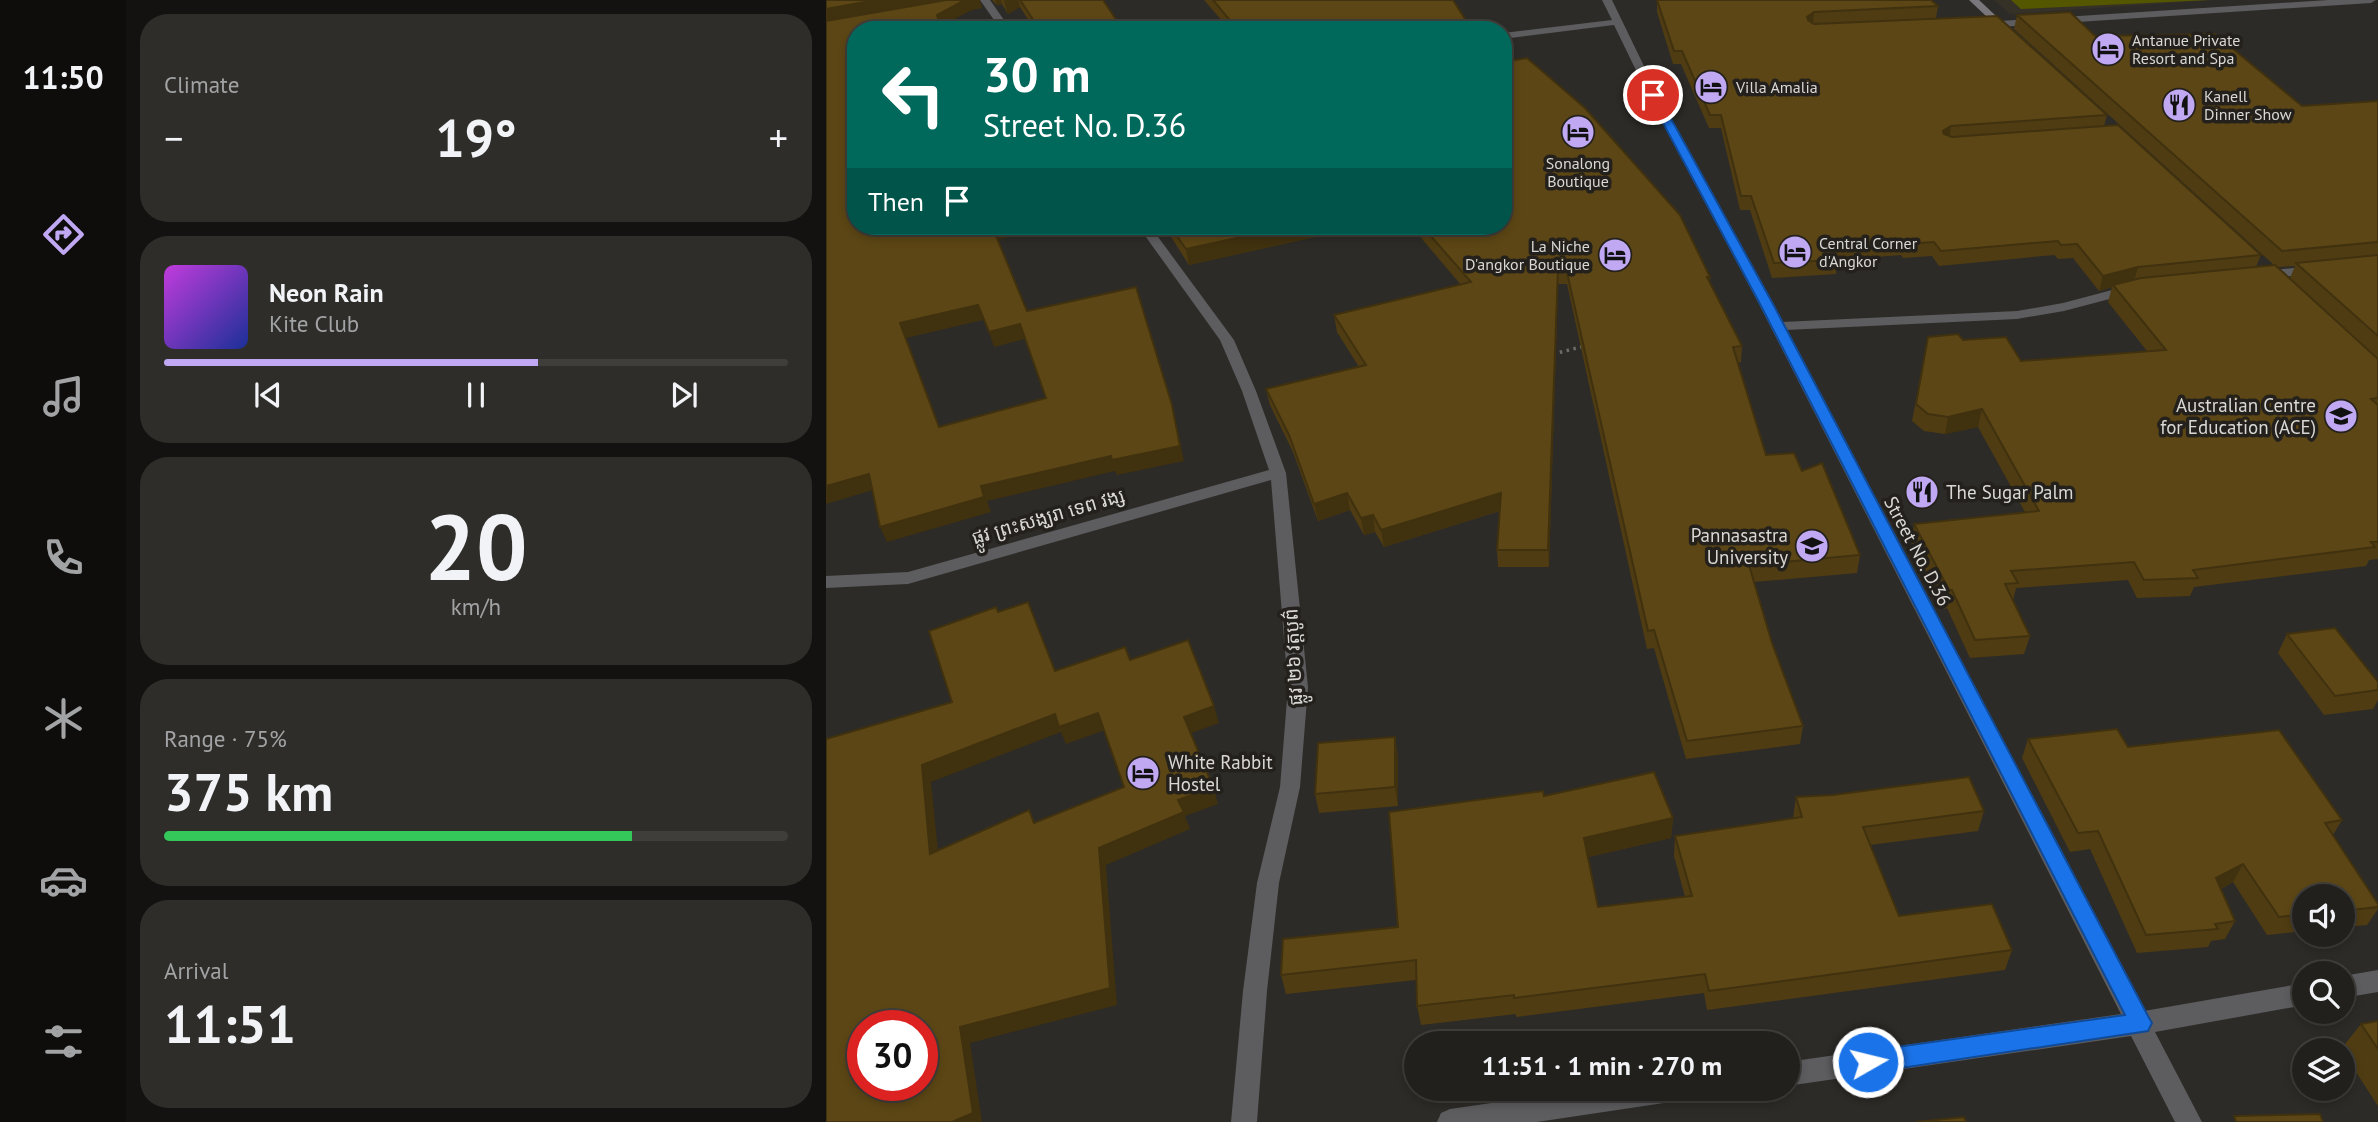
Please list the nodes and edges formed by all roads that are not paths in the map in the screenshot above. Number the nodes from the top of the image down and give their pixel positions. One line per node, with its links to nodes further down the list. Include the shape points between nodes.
1 (984, 0): 5 (street); 6 (street)
2 (1607, 0): 7 (street, Street No. D.36)
3 (1974, 0): 8 (main road)
4 (2371, 0): 8 (street)
5 (969, 2)
6 (999, 21)
7 (1618, 22): 9 (street); 15 (street, Street No. D.36)
8 (2000, 24): 10 (main road)
9 (1512, 35)
10 (2020, 43)
11 (1151, 235): 16 (street, ផ្លូវ ២៦ វត្តបូព៌, via 1227,340)
12 (2325, 269): 13 (street)
13 (2244, 277)
14 (2148, 287): 15 (street, via 2017,315)
15 (1777, 327): 21 (street, Street No. D.36)
16 (1278, 473): 17 (street, ផ្លូវ ព្រះសង្ឃរា ទេព វង្ស, via 908,578); 24 (street, ផ្លូវ ២៦ វត្តបូព៌, via 1298,687 1290,787 1268,883 1256,978)
17 (826, 582)
18 (2378, 981): 19 (street)
19 (2355, 985)
20 (2292, 996): 21 (street)
21 (2140, 1023): 22 (street); 26 (street, Street No. D.36)
22 (1800, 1072)
23 (1595, 1101): 25 (street)
24 (1244, 1122)
25 (1450, 1122)
26 (2189, 1122)

